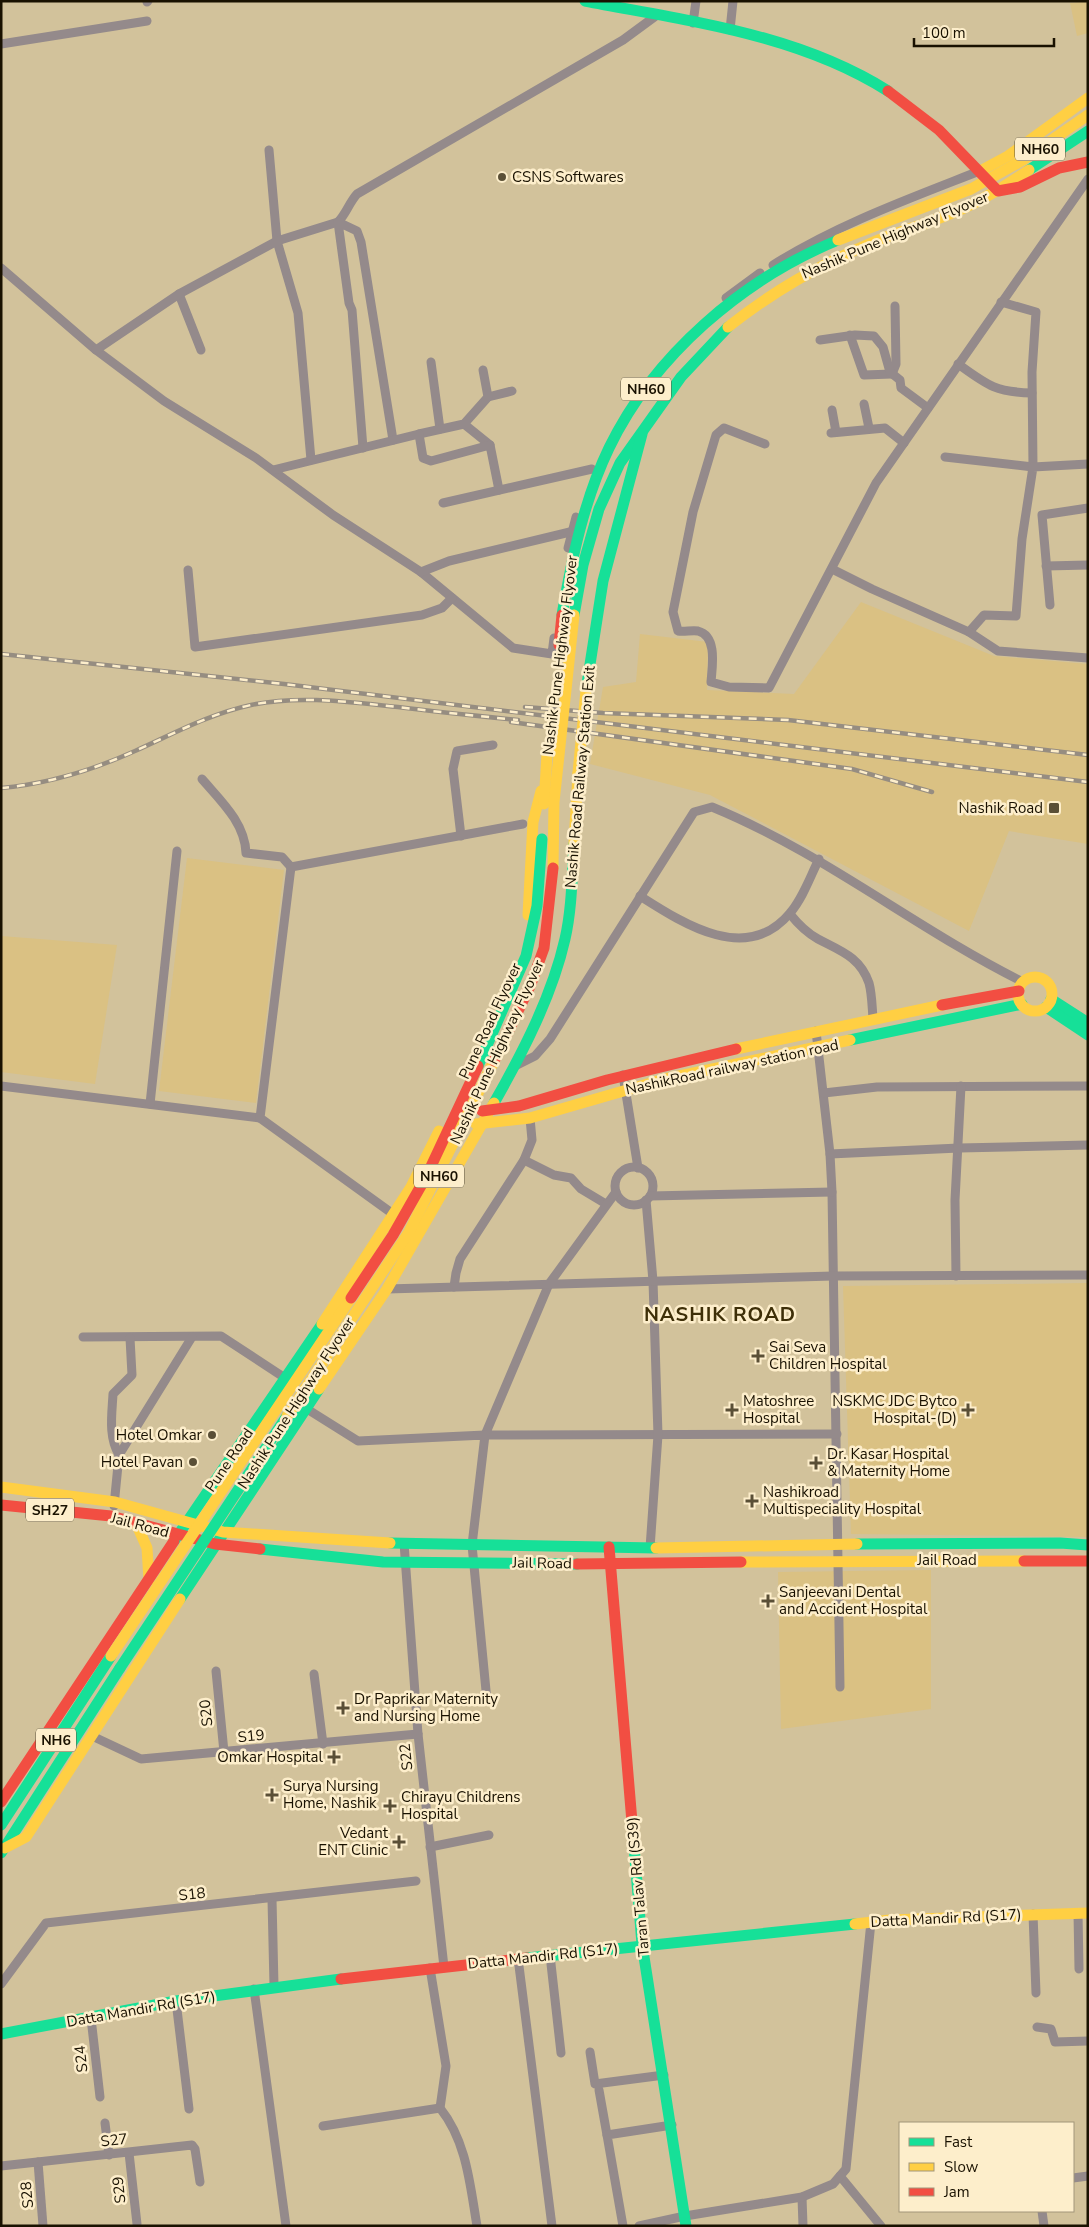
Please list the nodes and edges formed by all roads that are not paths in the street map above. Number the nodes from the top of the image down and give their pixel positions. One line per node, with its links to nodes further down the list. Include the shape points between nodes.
1 (585, 1): 4 (main road)
2 (696, 1): 6 (street)
3 (733, 1): 7 (street)
4 (657, 15): 6 (main road); 18 (street, via 623,40 357,194)
5 (147, 21): 8 (street)
6 (693, 23): 7 (main road)
7 (730, 30): 14 (main road, via 820,55 859,73 908,104)
8 (1, 44)
9 (1088, 98): 14 (main road, via 1008,156)
10 (1088, 114): 16 (main road, NH60, via 1058,138)
11 (1088, 131): 17 (main road, NH60)
12 (269, 150): 19 (street)
13 (1088, 162): 17 (main road, via 1059,168 1020,187)
14 (982, 170): 16 (main road); 52 (street, via 857,220 797,250 743,284 691,327 646,380)
15 (1088, 179): 22 (street)
16 (989, 180): 17 (main road); 65 (main road, Nashik Pune Highway Flyover / NH60, via 954,197 816,250 722,310 673,355 639,398 610,446 592,487 573,550)
17 (998, 191): 41 (main road, Nashik Pune Highway Flyover / NH60, via 800,276 756,305 720,334 681,376)
18 (338, 222): 19 (street); 43 (street, via 356,231 361,242); 47 (street, via 352,310)
19 (277, 241): 21 (street); 49 (street, via 298,313)
20 (1, 268): 26 (street)
21 (179, 294): 26 (street); 27 (street)
22 (1001, 302): 29 (street); 33 (street, via 1036,312)
23 (895, 306): 31 (street, via 896,364)
24 (850, 335): 25 (street); 31 (street, via 871,334 876,337); 31 (street, via 864,375)
25 (820, 340)
26 (96, 350): 53 (street, via 164,401)
27 (201, 350)
28 (430, 362): 40 (street)
29 (958, 364): 33 (street, via 1006,392); 36 (street)
30 (483, 370): 34 (street)
31 (892, 374): 36 (street, via 900,380 903,391)
32 (512, 391): 34 (street)
33 (1032, 393): 51 (street)
34 (488, 397): 38 (street)
35 (864, 404): 39 (street)
36 (928, 408): 44 (street)
37 (832, 410): 39 (street, via 834,433)
38 (464, 424): 40 (street); 46 (street)
39 (869, 428): 44 (street, via 885,428)
40 (440, 429): 42 (street)
41 (643, 431): 65 (main road, Nashik Pune Highway Flyover / NH60, via 620,463 599,509); 86 (main road, Nashik Road Railway Station Exit, bridge, via 602,581 586,690 565,939 549,988)
42 (419, 434): 43 (street); 46 (street, via 423,458 430,461)
43 (393, 440): 47 (street)
44 (904, 443): 60 (street, via 876,483)
45 (765, 444): 60 (street, via 724,428 716,435 693,512 673,612 678,631 698,631 706,635 711,644 711,682 728,687 769,688)
46 (490, 445): 54 (street)
47 (363, 448): 49 (street)
48 (945, 457): 51 (street)
49 (311, 460): 53 (street)
50 (1088, 464): 51 (street)
51 (1033, 467): 66 (street, via 1022,539 1016,616 984,615)
52 (592, 469): 54 (street); 57 (street)
53 (273, 470): 62 (street, via 333,516)
54 (500, 490): 55 (street)
55 (443, 503)
56 (1088, 508): 59 (street, via 1042,514)
57 (570, 532): 62 (street, via 449,561); 63 (street, via 552,654 513,648)
58 (1088, 565): 59 (street)
59 (1046, 566): 64 (street)
60 (832, 569): 66 (street)
61 (188, 570): 63 (street, via 195,647 422,615 442,608)
62 (421, 572): 63 (street)
63 (452, 598)
64 (1050, 605)
65 (568, 615): 70 (main road, Nashik Pune Highway Flyover / NH60, bridge); 148 (main road, Nashik Pune Highway Flyover / NH60, bridge, via 550,910 544,948 531,984 409,1232)
66 (969, 632): 67 (street, via 998,651)
67 (1088, 658)
68 (493, 745): 72 (street, via 457,751 453,769)
69 (202, 779): 75 (street, via 234,816 246,841 246,854 282,858)
70 (544, 779): 71 (main road, Pune Road Flyover); 147 (main road, Nashik Pune Highway Flyover / NH60, bridge, via 538,914 531,945 522,972 426,1177 393,1235)
71 (528, 823): 72 (street); 95 (main road, Pune Road Flyover, via 530,908 518,962)
72 (460, 836): 75 (street)
73 (177, 851): 93 (street)
74 (818, 859): 76 (street, via 712,807 694,812); 77 (street); 78 (street)
75 (292, 867): 96 (street)
76 (640, 896): 77 (street, via 674,918 724,938 754,936 774,928); 86 (street, via 550,1039 535,1056)
77 (790, 914): 81 (street, via 818,939 855,959 869,984)
78 (1021, 986): 79 (main road, via 1032,978 1042,979 1050,986); 80 (main road); 81 (main road)
79 (1048, 1003): 80 (main road, via 1041,1010 1031,1010); 82 (main road); 84 (main road)
80 (1022, 1004): 85 (main road, NashikRoad railway station road)
81 (873, 1018): 83 (main road)
82 (1088, 1023)
83 (816, 1031): 85 (street); 87 (main road)
84 (1088, 1035)
85 (818, 1048): 91 (main road, NashikRoad railway station road); 92 (street)
86 (515, 1066): 94 (main road, Nashik Road Railway Station Exit)
87 (624, 1075): 91 (street); 94 (main road, via 530,1105)
88 (1, 1086): 93 (street)
89 (960, 1086): 90 (street); 92 (street, via 877,1087); 101 (street)
90 (1088, 1086)
91 (626, 1089): 97 (main road, NashikRoad railway station road); 104 (street)
92 (824, 1093): 102 (street)
93 (150, 1104): 96 (street)
94 (488, 1111): 95 (main road); 98 (main road, Nashik Road Railway Station Exit)
95 (447, 1113): 99 (main road, Pune Road)
96 (260, 1118): 109 (street)
97 (530, 1118): 98 (main road, NashikRoad railway station road); 103 (street, via 532,1140)
98 (482, 1124): 99 (main road, NashikRoad railway station road); 116 (main road, Nashik Road Railway Station Exit)
99 (442, 1125): 109 (main road, Pune Road, via 411,1187)
100 (1088, 1145): 101 (street)
101 (959, 1148): 102 (street); 112 (street, via 955,1200)
102 (830, 1154): 106 (street)
103 (524, 1160): 108 (street, via 554,1175 571,1178 581,1189); 115 (street, via 460,1259)
104 (638, 1168): 105 (street, via 627,1168 619,1176); 107 (street, via 648,1174 653,1184)
105 (616, 1192): 107 (street, via 629,1204 635,1205); 108 (street)
106 (832, 1192): 107 (street); 111 (street)
107 (648, 1198): 113 (street)
108 (606, 1204): 114 (street)
109 (393, 1214): 120 (main road, Pune Road)
110 (1088, 1275): 112 (street)
111 (833, 1276): 112 (street); 113 (street); 123 (street)
112 (956, 1276)
113 (653, 1281): 114 (street); 122 (street)
114 (548, 1284): 115 (street); 124 (street)
115 (454, 1287): 116 (street)
116 (388, 1289): 121 (main road, Nashik Road Railway Station Exit)
117 (83, 1337): 119 (street)
118 (192, 1337): 119 (street); 120 (street, via 221,1336); 125 (street)
119 (130, 1338): 125 (street, via 132,1375 113,1394 111,1426)
120 (285, 1378): 130 (main road, Pune Road)
121 (308, 1409): 124 (street, via 358,1441); 132 (main road, Nashik Road Railway Station Exit)
122 (658, 1434): 123 (street); 124 (street); 140 (street)
123 (837, 1434): 136 (street)
124 (486, 1435): 137 (street)
125 (119, 1455): 127 (street)
126 (1, 1487): 127 (main road, Jail Road)
127 (120, 1504): 129 (street); 130 (main road, Jail Road)
128 (1, 1505): 129 (main road, Jail Road / SH27)
129 (111, 1516): 131 (main road, Jail Road / SH27)
130 (187, 1522): 132 (main road, Jail Road); 133 (main road, Pune Road)
131 (136, 1523): 133 (main road, Jail Road / SH27); 146 (main road, via 147,1548)
132 (223, 1532): 134 (main road, Nashik Road Railway Station Exit); 135 (main road, Jail Road)
133 (178, 1535): 134 (main road, Jail Road / SH27); 146 (main road, Pune Road)
134 (215, 1544): 142 (main road, Jail Road); 154 (main road, Nashik Road Railway Station Exit)
135 (404, 1544): 137 (main road, Jail Road); 142 (street, S22)
136 (839, 1544): 138 (main road, Jail Road); 140 (main road, Jail Road); 144 (street)
137 (472, 1545): 139 (main road, Jail Road); 143 (street)
138 (1088, 1545)
139 (609, 1546): 140 (main road, Jail Road); 145 (main road, Taran Talav Rd (S39))
140 (650, 1548)
141 (1088, 1561): 144 (main road, Jail Road)
142 (406, 1562): 143 (main road, Jail Road); 153 (street, S22)
143 (473, 1562): 145 (main road, Jail Road); 152 (street)
144 (840, 1562): 145 (main road, Jail Road); 151 (street)
145 (611, 1564): 169 (main road, Taran Talav Rd (S39))
146 (149, 1580): 158 (main road, Pune Road)
147 (111, 1656): 160 (main road, Nashik Pune Highway Flyover / NH6)
148 (120, 1668): 163 (main road, Nashik Pune Highway Flyover / NH6)
149 (216, 1671): 156 (street, S20)
150 (314, 1674): 155 (street)
151 (840, 1687)
152 (487, 1701)
153 (418, 1734): 155 (street, S19); 162 (street, S22)
154 (92, 1736): 156 (street, S19, via 141,1759); 163 (main road, Nashik Road Railway Station Exit, via 26,1837)
155 (323, 1744): 156 (street, S19)
156 (224, 1752)
157 (1, 1784): 158 (street)
158 (13, 1784): 159 (main road, Pune Road)
159 (1, 1802)
160 (1, 1824)
161 (489, 1835): 162 (street)
162 (430, 1847): 172 (street, S22)
163 (3, 1850)
164 (416, 1881): 165 (street, S18)
165 (272, 1899): 175 (street, S18, via 46,1924); 176 (street)
166 (1083, 1913): 167 (main road, Datta Mandir Rd (S17)); 174 (street)
167 (1033, 1914): 168 (main road, Datta Mandir Rd (S17)); 178 (street)
168 (871, 1922): 169 (main road, Datta Mandir Rd (S17)); 199 (street, via 846,2168)
169 (642, 1944): 170 (main road, Datta Mandir Rd (S17)); 186 (main road, Taran Talav Rd (S39))
170 (550, 1955): 171 (main road, Datta Mandir Rd (S17)); 185 (street)
171 (518, 1958): 172 (main road, Datta Mandir Rd (S17)); 210 (street)
172 (444, 1967): 173 (main road, Datta Mandir Rd (S17))
173 (430, 1968): 176 (main road, Datta Mandir Rd (S17)); 190 (street, via 446,2066)
174 (1079, 1969)
175 (1, 1984)
176 (274, 1986): 177 (main road, Datta Mandir Rd (S17))
177 (254, 1989): 179 (main road, Datta Mandir Rd (S17)); 208 (street)
178 (1036, 1993)
179 (176, 2001): 180 (main road, Datta Mandir Rd (S17)); 189 (street)
180 (91, 2018): 182 (main road, Datta Mandir Rd (S17)); 188 (street, S24)
181 (1037, 2026): 183 (street, via 1051,2030 1055,2042)
182 (1, 2034)
183 (1088, 2041)
184 (590, 2052): 186 (street, via 595,2084)
185 (561, 2053)
186 (664, 2075): 192 (main road, Taran Talav Rd (S39))
187 (599, 2090): 194 (street)
188 (100, 2098)
189 (189, 2108)
190 (440, 2108): 193 (street); 209 (street, via 452,2122 464,2153)
191 (105, 2123): 196 (street)
192 (672, 2124): 194 (street); 205 (main road, Taran Talav Rd (S39))
193 (323, 2126)
194 (606, 2135): 211 (street)
195 (129, 2153): 196 (street, S27); 202 (street, S27, via 194,2145); 206 (street, S29)
196 (109, 2155): 197 (street, S27)
197 (38, 2162): 198 (street, S27); 207 (street, S28)
198 (1, 2166)
199 (840, 2176): 203 (street, via 833,2184); 214 (street)
200 (1088, 2176): 201 (street)
201 (1074, 2178)
202 (200, 2182)
203 (802, 2197): 205 (street); 213 (street)
204 (1042, 2212): 215 (street)
205 (685, 2221): 212 (street)
206 (137, 2224)
207 (43, 2226)
208 (286, 2226)
209 (477, 2226)
210 (552, 2226)
211 (623, 2226)
212 (640, 2226)
213 (803, 2226)
214 (881, 2226)
215 (1044, 2226)

